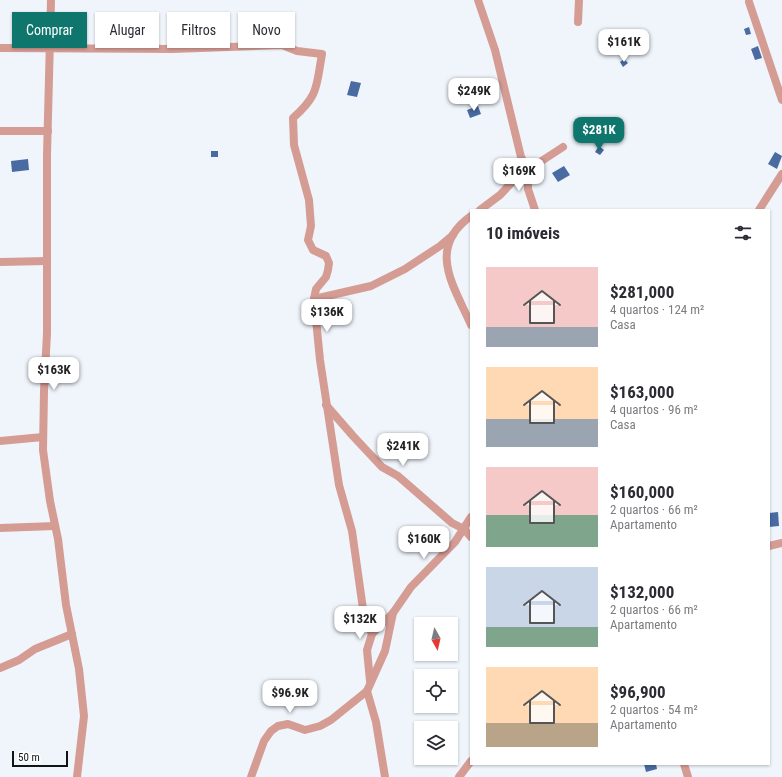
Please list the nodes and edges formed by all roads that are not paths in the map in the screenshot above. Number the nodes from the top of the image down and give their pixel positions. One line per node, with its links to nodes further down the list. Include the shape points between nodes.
1 (51, 0): 5 (street)
2 (478, 0): 15 (street, via 495,50 521,157)
3 (579, 0): 6 (street)
4 (749, 2): 11 (street)
5 (51, 12)
6 (578, 22)
7 (0, 48): 8 (street)
8 (12, 48)
9 (50, 48): 13 (street)
10 (87, 48): 24 (street, via 173,49 282,45 322,54 315,92 307,105 293,118 294,145 309,200 311,226 308,240 313,250 326,256 329,263 326,277 316,289)
11 (782, 100)
12 (0, 131): 13 (street)
13 (48, 131): 22 (street)
14 (563, 147): 15 (street)
15 (528, 170): 17 (street); 18 (street, via 528,189)
16 (782, 174): 19 (street)
17 (481, 209)
18 (535, 209)
19 (760, 209)
20 (470, 217): 21 (street, via 459,225)
21 (453, 235): 24 (street, via 405,269 371,286); 25 (street, via 446,263)
22 (46, 261): 23 (street); 27 (street, via 47,333)
23 (0, 262)
24 (314, 299): 26 (street)
25 (470, 323)
26 (326, 405): 32 (street, via 382,467 398,476 452,523); 38 (street, via 339,485 352,531 364,616)
27 (43, 437): 28 (street); 30 (street)
28 (0, 441)
29 (470, 519): 32 (street)
30 (55, 526): 31 (street); 37 (street)
31 (0, 528)
32 (464, 529): 33 (street); 36 (street, via 444,555 411,587)
33 (470, 536)
34 (782, 542): 35 (street)
35 (770, 546)
36 (393, 613): 38 (street); 40 (street, via 385,651)
37 (72, 634): 39 (street, via 35,649); 44 (street, via 80,669 84,716)
38 (372, 634): 40 (street, via 367,650)
39 (0, 668)
40 (370, 681): 41 (street)
41 (367, 692): 45 (street, via 320,726 304,730 288,724 278,726 264,741); 46 (street, via 376,722)
42 (470, 761): 47 (street)
43 (684, 765): 48 (street)
44 (77, 777)
45 (251, 777)
46 (385, 777)
47 (459, 777)
48 (688, 777)

